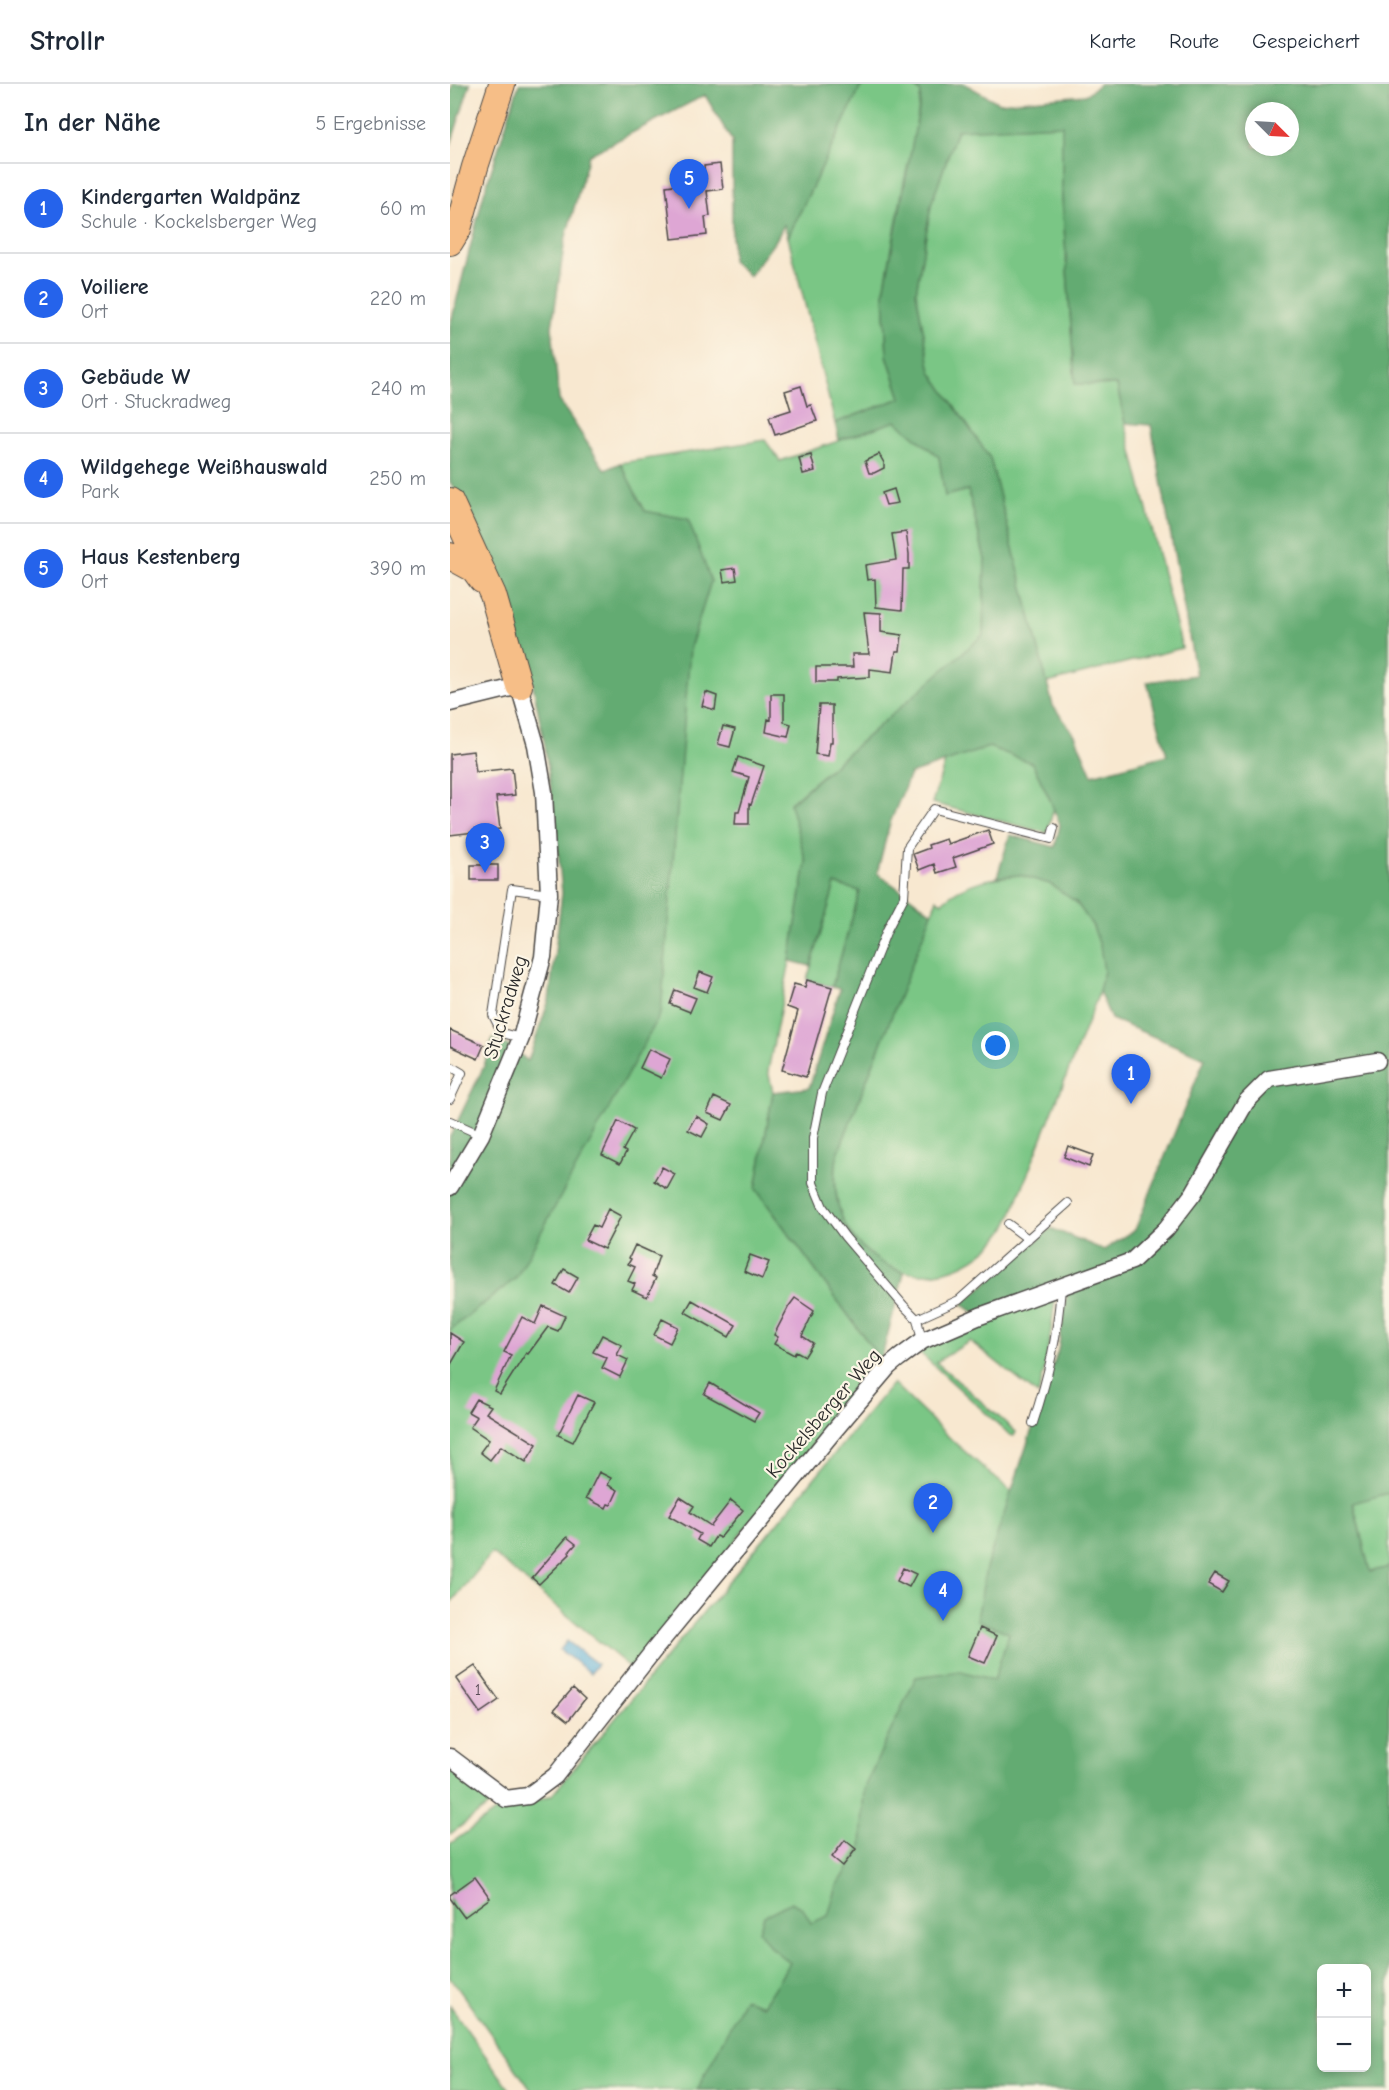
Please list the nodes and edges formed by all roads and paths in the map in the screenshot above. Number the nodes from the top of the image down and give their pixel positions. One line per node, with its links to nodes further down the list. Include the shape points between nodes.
1 (502, 84): 2 (main road)
2 (454, 235): 3 (main road)
3 (450, 259)
4 (450, 501): 6 (main road)
5 (450, 556): 6 (main road, via 474,569)
6 (493, 595): 7 (main road)
7 (519, 686): 8 (street); 10 (street, Stuckradweg, via 544,792)
8 (450, 703)
9 (1054, 828): 22 (lane, via 1051,839 934,809 907,848 904,897 822,1093 813,1138 816,1191 845,1237)
10 (549, 894): 11 (street, Stuckradweg, via 543,957); 11 (lane, via 512,889 493,1015 502,1033)
11 (521, 1038): 16 (street, Stuckradweg)
12 (1377, 1061): 21 (street, Kockelsberger Weg, via 1269,1079 1246,1102 1193,1194 1166,1229 1132,1261)
13 (450, 1066): 14 (lane, via 462,1073)
14 (450, 1099)
15 (450, 1121): 16 (lane)
16 (481, 1135): 17 (street, Stuckradweg)
17 (450, 1188)
18 (1068, 1203): 20 (lane)
19 (1008, 1224): 20 (lane)
20 (1028, 1239): 22 (lane, via 959,1300)
21 (1061, 1288): 23 (street, Kockelsberger Weg); 24 (lane, via 1058,1329)
22 (917, 1319): 23 (lane)
23 (922, 1341): 25 (street, Kockelsberger Weg, via 888,1367 832,1432 555,1776 528,1796 506,1799)
24 (1033, 1423)
25 (450, 1757)

